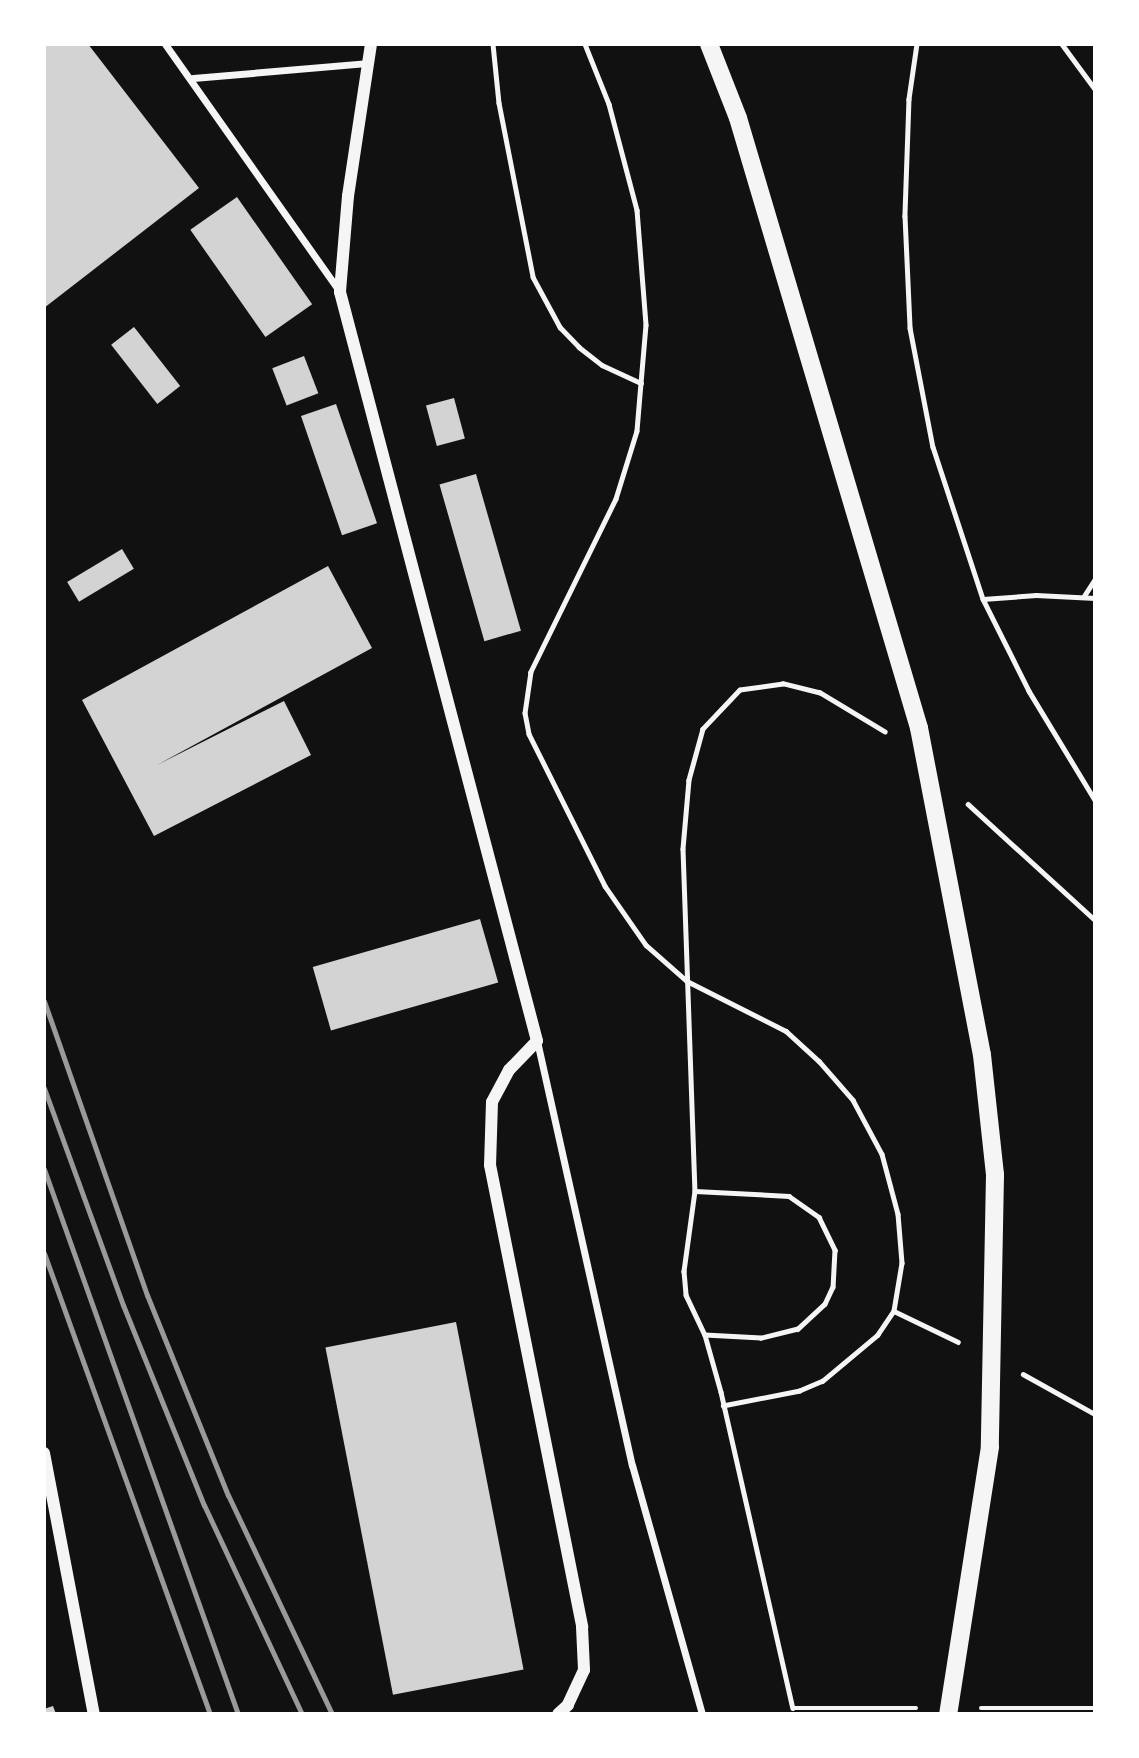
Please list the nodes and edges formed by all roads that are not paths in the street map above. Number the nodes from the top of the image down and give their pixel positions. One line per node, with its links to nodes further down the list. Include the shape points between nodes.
1 (165, 44): 5 (street)
2 (372, 44): 4 (street)
3 (709, 44): 12 (main road, via 742,131 919,728 982,1055 995,1175 990,1447)
4 (369, 63): 5 (street); 6 (street, via 348,196)
5 (193, 78): 6 (street)
6 (340, 292): 7 (street)
7 (537, 1041): 10 (street, via 509,1070 492,1102 490,1165 582,1627 584,1670 568,1705); 11 (street, via 632,1465)
8 (44, 1453): 9 (street)
9 (93, 1714)
10 (558, 1714)
11 (702, 1714)
12 (948, 1714)

